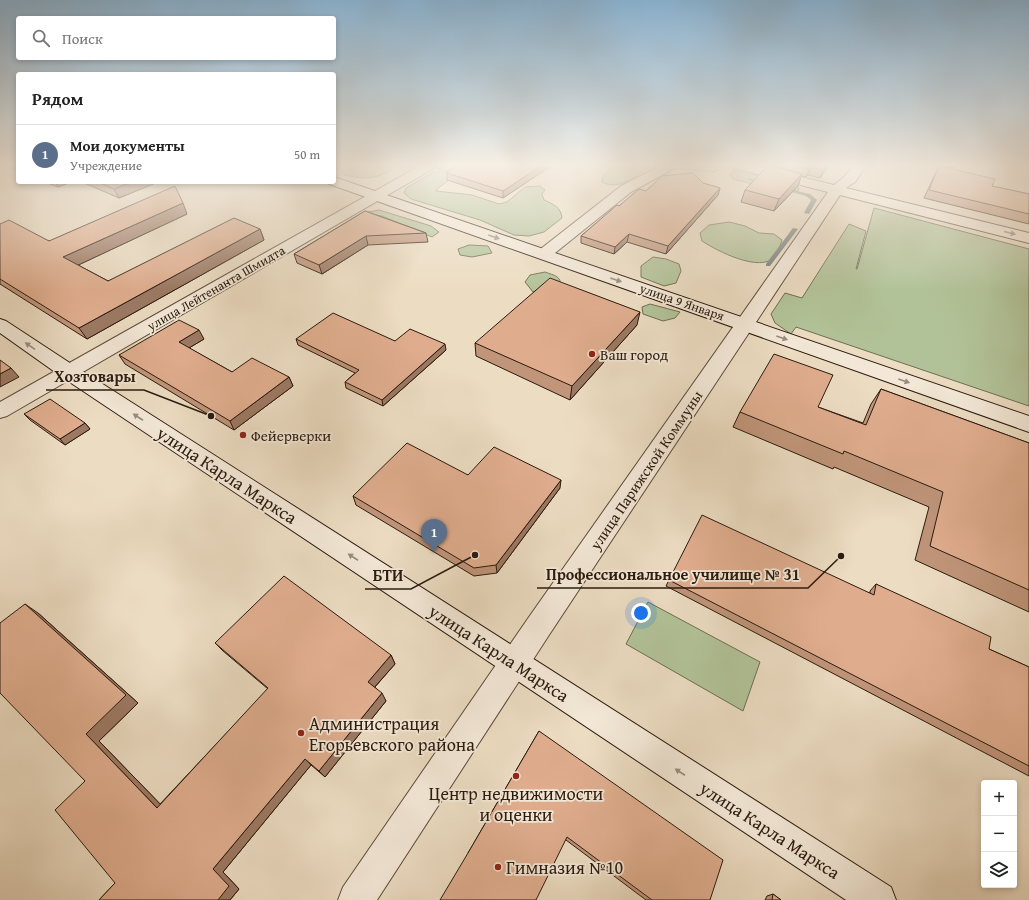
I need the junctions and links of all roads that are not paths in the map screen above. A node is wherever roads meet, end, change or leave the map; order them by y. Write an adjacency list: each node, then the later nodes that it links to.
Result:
1 (360, 206): 10 (street, улица Лейтенанта Шмидта)
2 (407, 206): 7 (street, улица 9 Января, one-way to 7)
3 (605, 206): 7 (street)
4 (826, 206): 9 (street, улица Парижской Коммуны)
5 (904, 206): 6 (street, one-way to 6)
6 (1029, 238)
7 (544, 254): 9 (street, улица 9 Января, one-way to 9)
8 (0, 325): 10 (street, улица Карла Маркса, one-way to 8)
9 (745, 325): 12 (street, улица 9 Января, one-way to 12); 13 (street, улица Парижской Коммуны)
10 (69, 372): 11 (street, улица Лейтенанта Шмидта); 13 (street, улица Карла Маркса, one-way to 10)
11 (0, 411)
12 (1029, 424)
13 (514, 663): 14 (street, улица Парижской Коммуны); 15 (street, улица Карла Маркса, one-way to 13)
14 (356, 900)
15 (878, 900)

